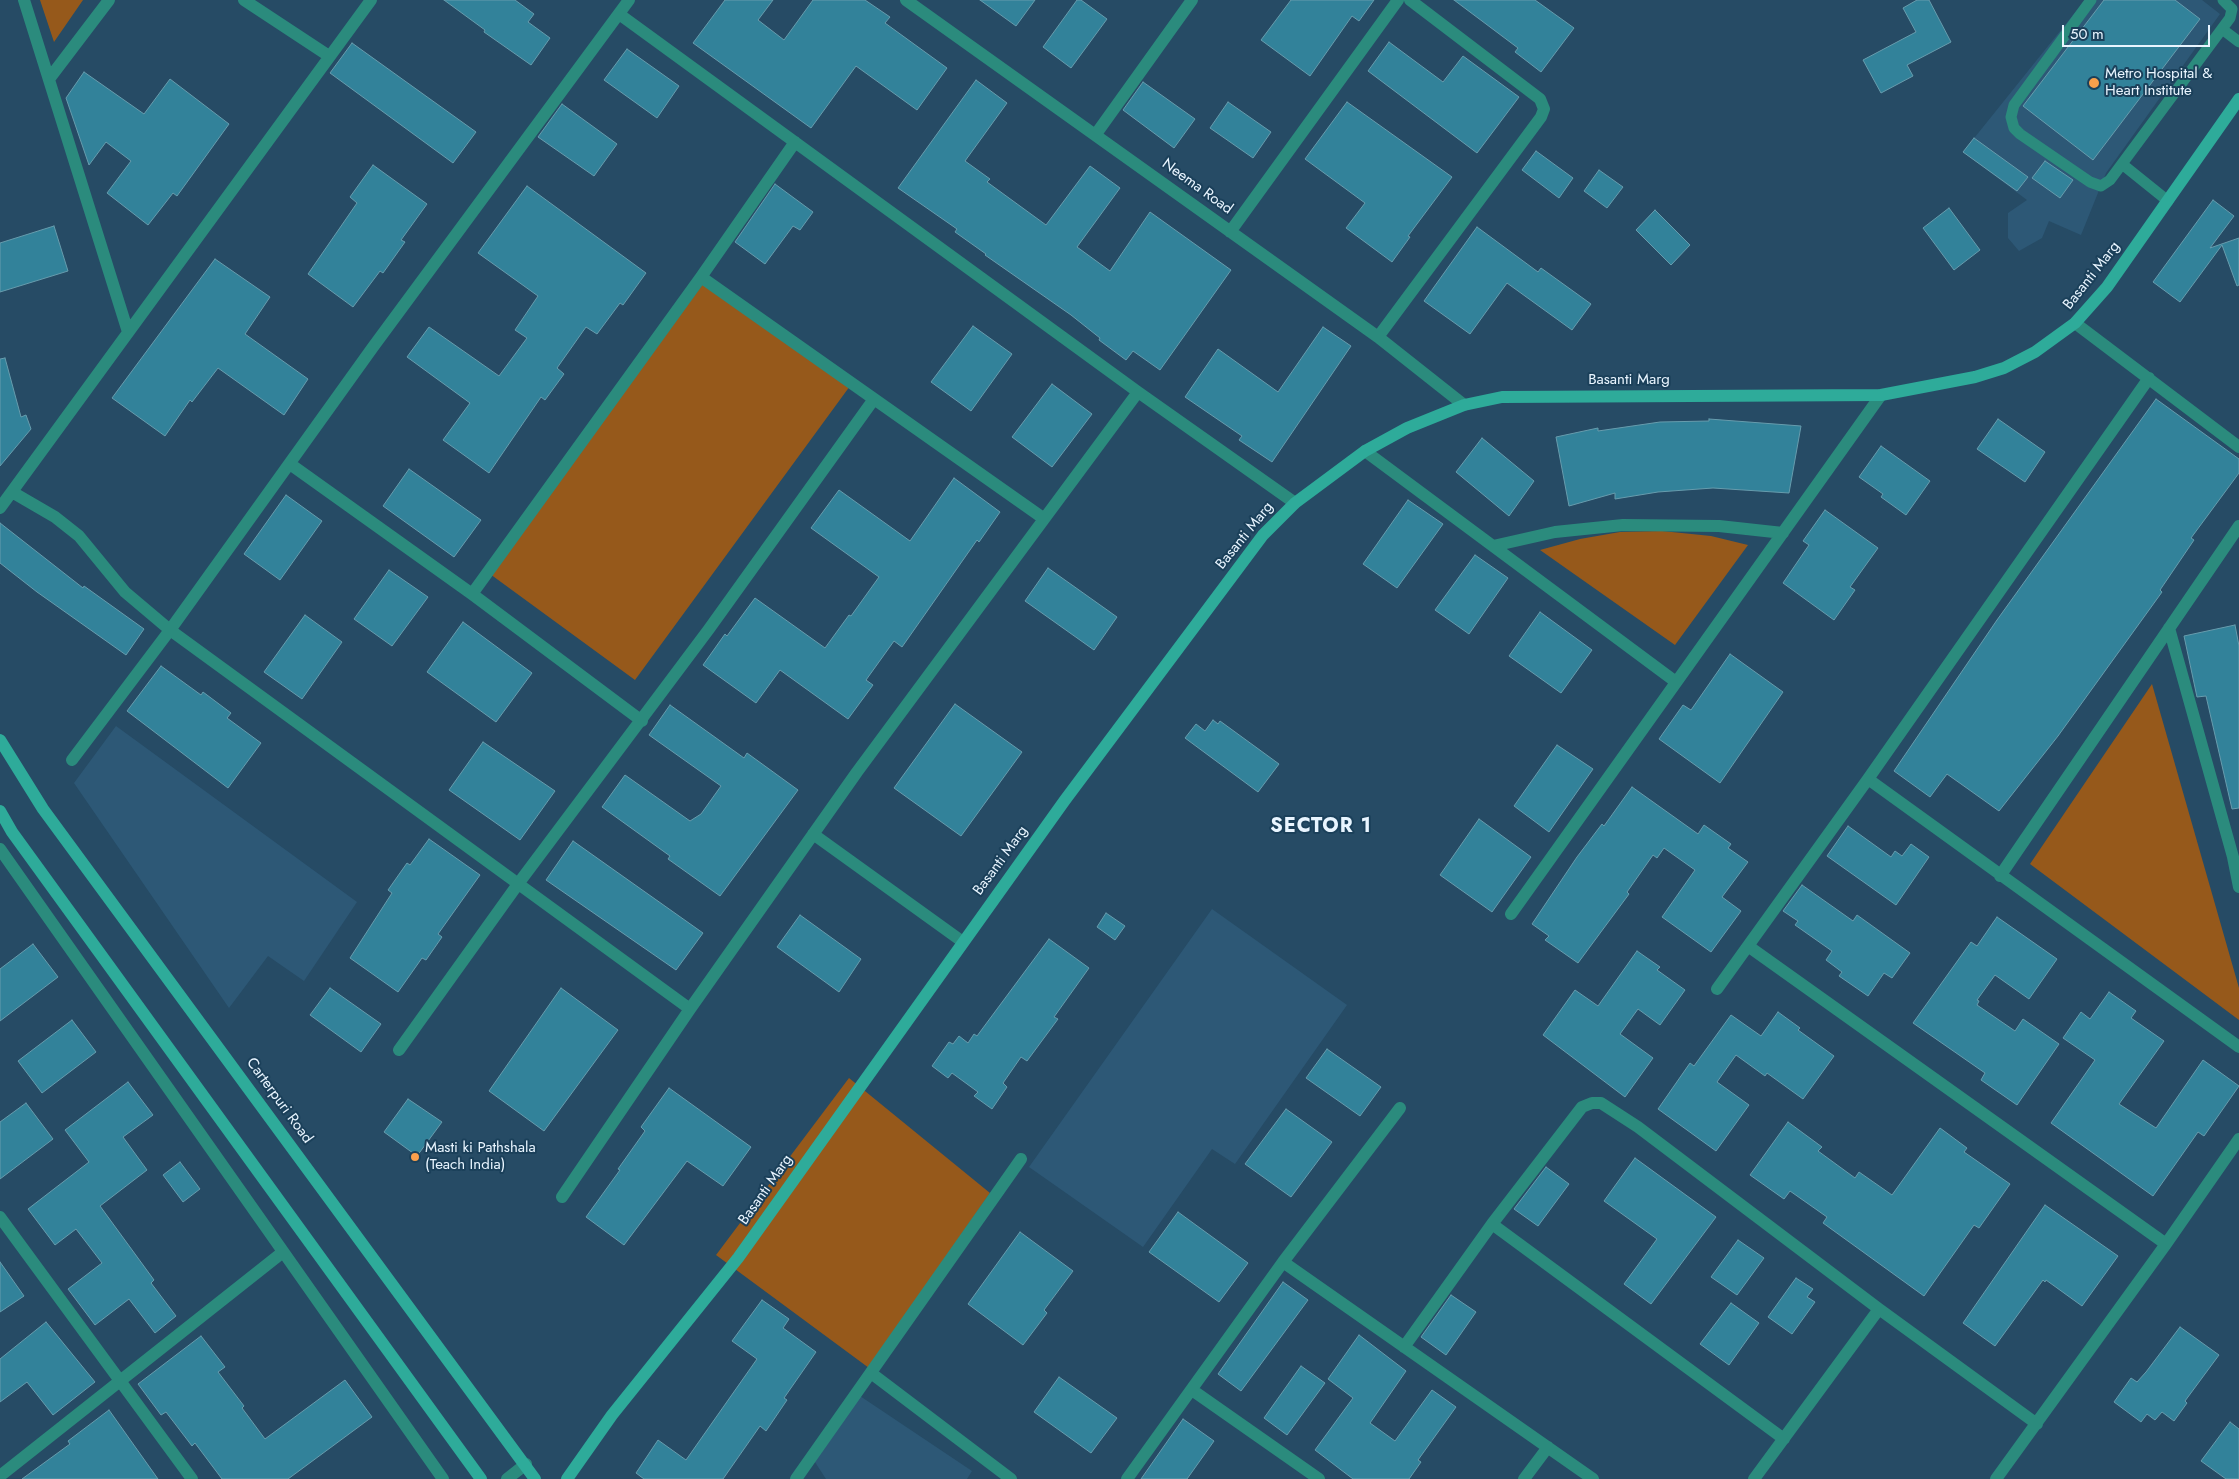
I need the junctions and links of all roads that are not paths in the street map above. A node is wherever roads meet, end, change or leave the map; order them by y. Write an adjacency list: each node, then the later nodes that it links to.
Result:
1 (24, 0): 16 (street)
2 (109, 0): 16 (street)
3 (244, 0): 15 (street)
4 (371, 0): 15 (street)
5 (629, 0): 12 (street)
6 (906, 0): 18 (street, Neema Road)
7 (1192, 0): 18 (street)
8 (1398, 0): 22 (street)
9 (1410, 0): 26 (street)
10 (2091, 0): 20 (lane)
11 (2223, 0): 13 (lane)
12 (620, 14): 19 (street); 34 (street)
13 (2222, 29): 14 (lane); 20 (lane)
14 (2239, 42)
15 (330, 56): 25 (street)
16 (49, 79): 25 (street)
17 (2239, 99): 21 (street, Basanti Marg)
18 (1096, 134): 22 (street, Neema Road)
19 (795, 142): 23 (street); 28 (street)
20 (2122, 164): 21 (lane)
21 (2168, 201): 24 (street, Basanti Marg)
22 (1230, 232): 26 (street, Neema Road)
23 (701, 277): 30 (street); 42 (street)
24 (2075, 323): 27 (street); 29 (street, Basanti Marg)
25 (128, 332): 35 (street)
26 (1378, 337): 31 (street, Neema Road)
27 (2149, 378): 32 (street); 49 (street)
28 (1138, 392): 36 (street); 38 (street)
29 (1881, 396): 31 (street, Basanti Marg); 40 (street)
30 (874, 399): 38 (street); 46 (street)
31 (1464, 405): 33 (street, Basanti Marg)
32 (2239, 447)
33 (1365, 451): 36 (street, Basanti Marg); 41 (street)
34 (290, 464): 42 (street); 44 (street)
35 (12, 492): 37 (street); 44 (street)
36 (1294, 503): 57 (street, Basanti Marg)
37 (0, 508)
38 (1043, 518): 51 (street)
39 (2239, 526): 43 (street)
40 (1783, 533): 41 (street); 45 (street)
41 (1493, 546): 45 (street)
42 (472, 594): 46 (street)
43 (2169, 628): 53 (street); 55 (street)
44 (170, 630): 48 (street); 54 (street)
45 (1676, 682): 56 (street)
46 (642, 722): 54 (street)
47 (0, 740): 80 (street, Carterpuri Road)
48 (72, 760)
49 (1868, 779): 53 (street); 58 (street)
50 (0, 811): 85 (street)
51 (813, 834): 57 (street); 60 (street)
52 (0, 849): 70 (street)
53 (2000, 876): 61 (street)
54 (518, 884): 60 (street); 62 (street)
55 (2239, 887)
56 (1511, 914)
57 (963, 942): 88 (street, Basanti Marg)
58 (1748, 946): 59 (street); 69 (street)
59 (1717, 989)
60 (690, 1008): 66 (street)
61 (2239, 1047)
62 (399, 1050)
63 (1400, 1108): 71 (street)
64 (2239, 1139): 69 (street)
65 (1021, 1159): 74 (street)
66 (562, 1197)
67 (0, 1217): 75 (street)
68 (1492, 1224): 72 (street); 73 (street); 78 (street)
69 (2166, 1244): 77 (street)
70 (282, 1252): 75 (street); 84 (street)
71 (1283, 1262): 73 (street); 76 (street)
72 (1879, 1309): 77 (street); 78 (street)
73 (1404, 1347): 79 (street)
74 (871, 1374): 82 (street); 89 (street)
75 (120, 1381): 81 (street); 83 (street)
76 (1192, 1390): 90 (street); 91 (street)
77 (2037, 1424): 95 (street)
78 (1784, 1439): 94 (street)
79 (1548, 1447): 92 (street); 93 (street)
80 (526, 1464): 86 (street); 87 (street, Carterpuri Road)
81 (0, 1476)
82 (802, 1476)
83 (192, 1479)
84 (443, 1479)
85 (481, 1479)
86 (507, 1479)
87 (535, 1479)
88 (567, 1479)
89 (1011, 1479)
90 (1127, 1479)
91 (1319, 1479)
92 (1524, 1479)
93 (1593, 1479)
94 (1754, 1479)
95 (1996, 1479)

